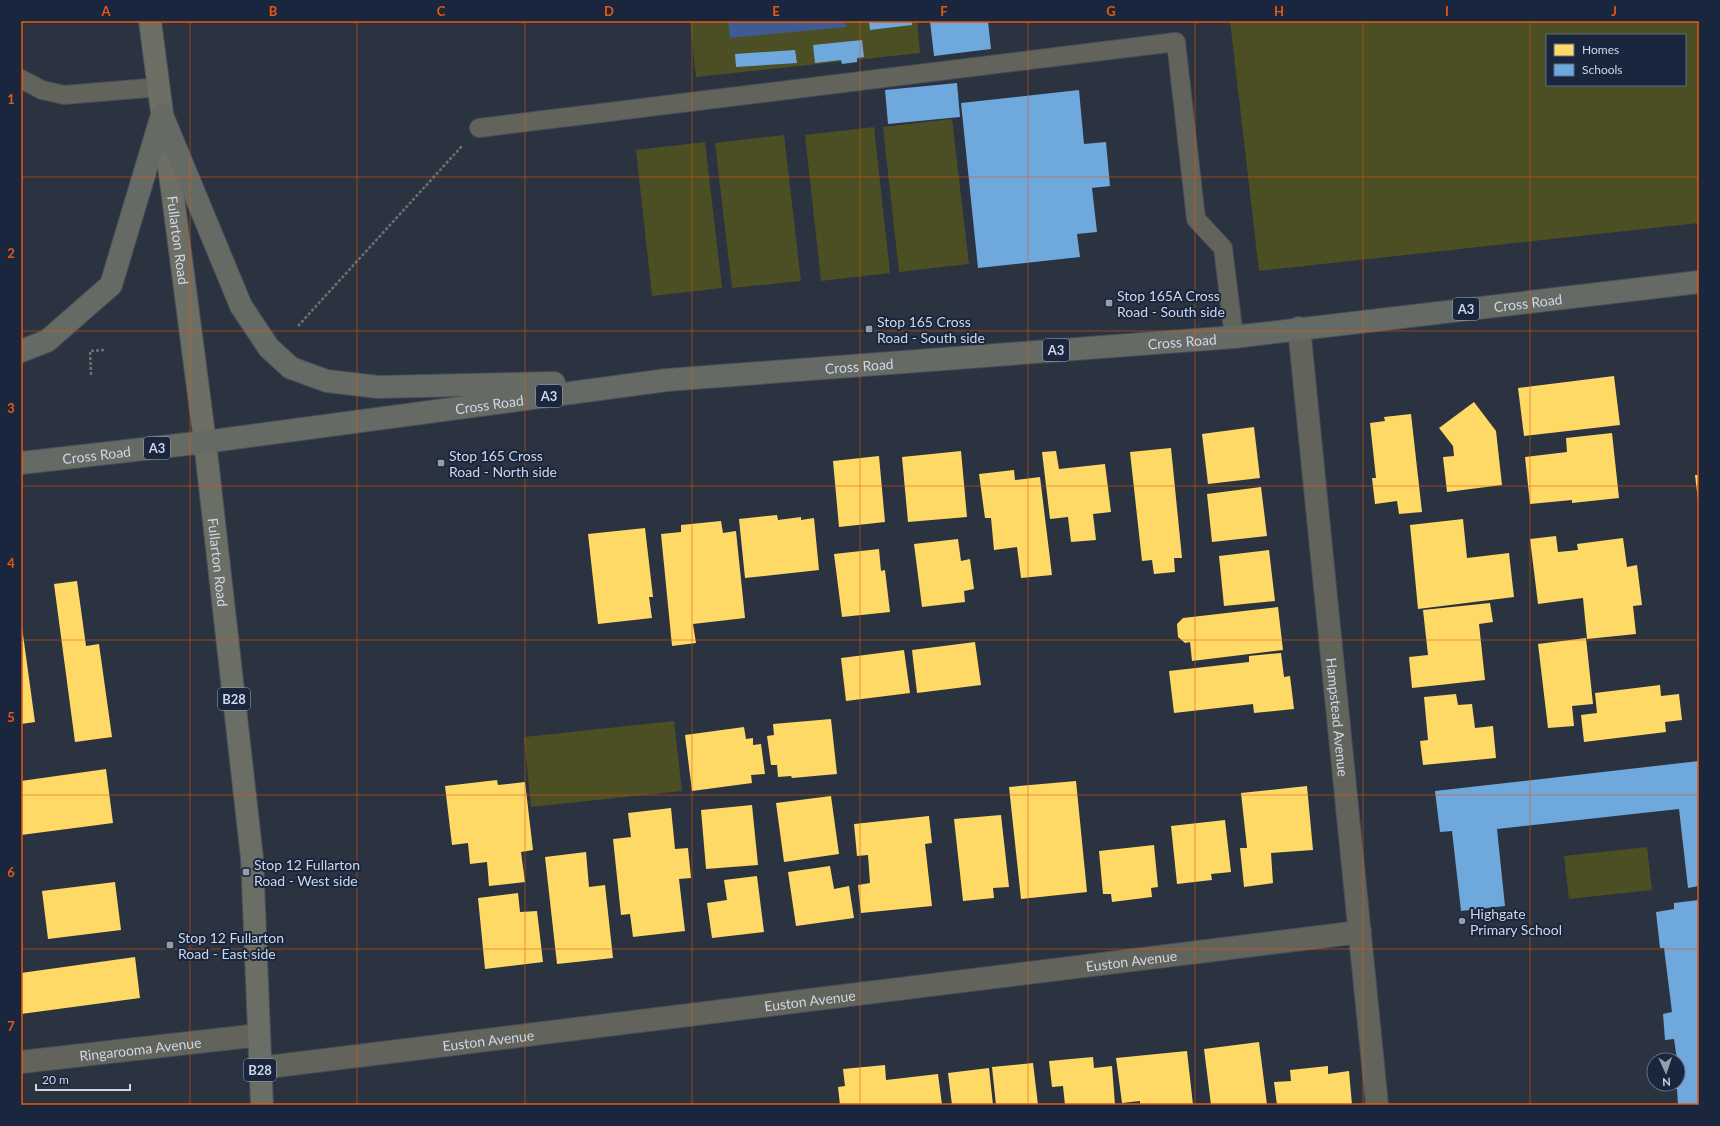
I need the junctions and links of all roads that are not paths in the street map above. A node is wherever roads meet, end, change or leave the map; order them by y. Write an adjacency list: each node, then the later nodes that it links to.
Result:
1 (150, 21): 3 (main road, Fullarton Road / B28)
2 (21, 79): 3 (lane)
3 (160, 87): 4 (main road, Fullarton Road / B28)
4 (162, 114): 9 (highway); 10 (highway); 11 (main road, Fullarton Road / B28)
5 (479, 128): 8 (lane)
6 (1699, 282): 7 (highway, Cross Road / A3)
7 (1299, 328): 8 (highway, Cross Road / A3); 13 (street, Hampstead Avenue)
8 (1234, 336): 10 (highway, Cross Road / A3)
9 (21, 351)
10 (666, 380): 11 (highway, Cross Road / A3)
11 (204, 442): 12 (highway, Cross Road / A3); 14 (main road, Fullarton Road / B28)
12 (21, 463)
13 (1360, 932): 16 (street, Euston Avenue); 18 (street, Hampstead Avenue)
14 (259, 1035): 15 (street, Ringarooma Avenue); 16 (main road, Fullarton Road / B28)
15 (21, 1062)
16 (260, 1068): 17 (main road, Fullarton Road / B28)
17 (262, 1105)
18 (1377, 1105)

